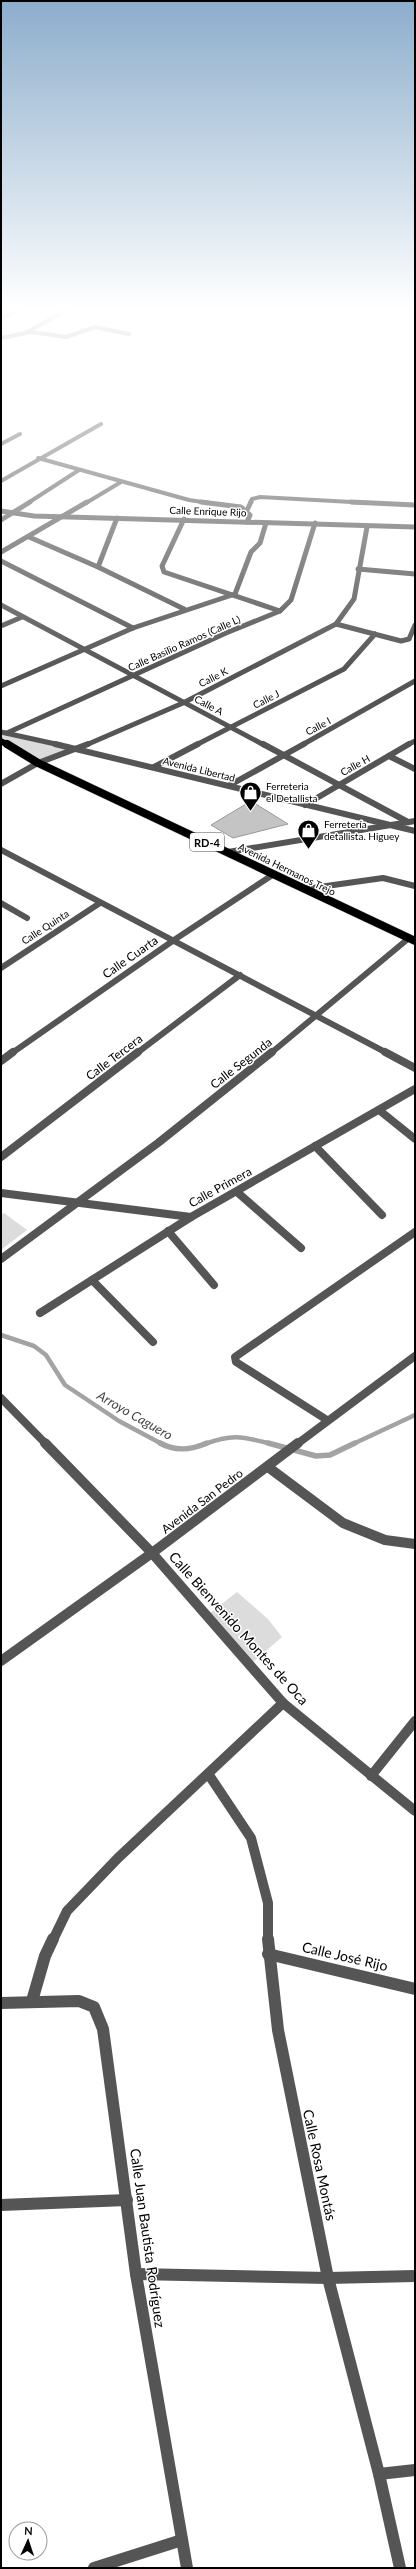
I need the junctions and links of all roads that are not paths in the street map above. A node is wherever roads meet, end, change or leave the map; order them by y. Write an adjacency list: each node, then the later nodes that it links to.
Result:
1 (88, 431): 4 (street)
2 (20, 434): 3 (street)
3 (1, 444)
4 (38, 458): 5 (street); 6 (street)
5 (78, 470): 7 (street); 11 (street)
6 (1, 481)
7 (121, 482): 9 (street); 12 (street)
8 (415, 504): 9 (street)
9 (247, 510): 16 (street)
10 (1, 511): 11 (street, Calle Enrique Rijo)
11 (12, 513): 12 (street, Calle Enrique Rijo); 15 (street)
12 (62, 517): 13 (street, Calle Enrique Rijo); 21 (street)
13 (117, 518): 14 (street, Calle Enrique Rijo); 24 (street)
14 (184, 519): 16 (street, Calle Enrique Rijo); 27 (street)
15 (1, 520)
16 (247, 522): 17 (street, Calle Enrique Rijo)
17 (266, 523): 18 (street, Calle Enrique Rijo); 27 (street)
18 (315, 523): 19 (street, Calle Enrique Rijo); 30 (street)
19 (367, 526): 20 (street, Calle Enrique Rijo); 25 (street, Calle K)
20 (415, 527)
21 (29, 536): 22 (street); 24 (street)
22 (1, 552)
23 (1, 561): 35 (street)
24 (98, 567): 29 (street)
25 (358, 569): 26 (street); 32 (street, Calle K)
26 (414, 573)
27 (235, 594): 29 (street); 30 (street)
28 (1, 605): 31 (street, Calle A)
29 (184, 609): 35 (street)
30 (280, 612): 38 (street, Calle Basilio Ramos (Calle L))
31 (22, 617): 34 (street); 37 (street, Calle A)
32 (336, 624): 36 (street); 41 (street, Calle K)
33 (415, 625): 36 (street)
34 (1, 626)
35 (133, 628): 37 (street)
36 (375, 634): 42 (street, Calle J)
37 (83, 650): 38 (street, Calle A); 40 (street)
38 (132, 676): 41 (street, Calle A); 43 (street, Calle Basilio Ramos (Calle L))
39 (415, 681): 47 (street, Calle I)
40 (1, 686)
41 (183, 703): 42 (street, Calle A); 46 (street, Calle K)
42 (230, 728): 47 (street, Calle A); 50 (street, Calle J)
43 (4, 733): 46 (street, Avenida Libertad)
44 (1, 741): 49 (main road, Avenida Hermanos Trejo / RD-4)
45 (415, 741): 48 (street, Calle H)
46 (78, 749): 49 (street, Calle K); 50 (street, Avenida Libertad)
47 (283, 755): 53 (street, Calle A); 54 (street, Calle I)
48 (390, 756): 51 (street); 53 (street, Calle H)
49 (38, 763): 52 (street, Calle K); 60 (main road, Avenida Hermanos Trejo / RD-4)
50 (154, 767): 54 (street, Avenida Libertad)
51 (415, 769)
52 (1, 784)
53 (340, 784): 55 (street, Calle H); 56 (street, Calle A)
54 (230, 786): 55 (street, Avenida Libertad)
55 (305, 804): 57 (street, Avenida Libertad)
56 (412, 822): 57 (street)
57 (391, 826): 58 (street, Avenida Libertad); 60 (street)
58 (415, 831)
59 (1, 850): 65 (street)
60 (228, 852): 61 (main road, Avenida Hermanos Trejo / RD-4)
61 (274, 874): 63 (main road, Avenida Hermanos Trejo / RD-4); 68 (street, Calle Cuarta)
62 (415, 886): 63 (street)
63 (305, 889): 67 (main road, Avenida Hermanos Trejo / RD-4)
64 (1, 903): 66 (street)
65 (100, 903): 68 (street); 69 (street, Calle Quinta)
66 (27, 918)
67 (412, 939): 71 (street, Calle Segunda)
68 (174, 940): 70 (street); 72 (street, Calle Cuarta)
69 (1, 968)
70 (240, 975): 71 (street); 78 (street, Calle Tercera)
71 (317, 1016): 73 (street); 81 (street, Calle Segunda)
72 (1, 1061)
73 (415, 1068)
74 (415, 1089): 75 (street, Calle Primera)
75 (379, 1110): 76 (street); 77 (street, Calle Primera)
76 (415, 1139)
77 (315, 1146): 79 (street, Calle Primera); 82 (street)
78 (1, 1157)
79 (237, 1192): 83 (street, Calle Primera); 86 (street)
80 (1, 1193): 81 (street)
81 (83, 1202): 83 (street); 87 (street)
82 (382, 1215)
83 (191, 1217): 84 (street, Calle Primera)
84 (168, 1231): 88 (street, Calle Primera); 89 (street)
85 (415, 1232): 94 (street)
86 (300, 1248)
87 (1, 1259)
88 (92, 1280): 90 (street, Calle Primera); 91 (street)
89 (214, 1285)
90 (40, 1313)
91 (153, 1342)
92 (415, 1356): 94 (street, Avenida San Pedro)
93 (1, 1398): 97 (street, Calle Bienvenido Montes de Oca)
94 (327, 1420): 95 (street, Avenida San Pedro)
95 (268, 1467): 96 (street); 97 (street, Avenida San Pedro)
96 (415, 1544)
97 (152, 1553): 98 (street, Avenida San Pedro); 99 (street, Calle Bienvenido Montes de Oca)
98 (1, 1661)
99 (283, 1703): 101 (street); 102 (street, Calle Bienvenido Montes de Oca)
100 (415, 1721): 102 (street)
101 (209, 1775): 104 (street, Calle Rosa Montás); 106 (street)
102 (371, 1776): 103 (street, Calle Bienvenido Montes de Oca)
103 (415, 1811)
104 (268, 1954): 105 (street, Calle José Rijo); 112 (street, Calle Rosa Montás)
105 (415, 1988)
106 (32, 2001): 107 (street, Calle Juan Bautista Rodríguez); 108 (street, Calle Juan Bautista Rodríguez)
107 (1, 2002)
108 (127, 2200): 109 (street); 110 (street, Calle Juan Bautista Rodríguez)
109 (1, 2204)
110 (136, 2274): 112 (street); 115 (street, Calle Juan Bautista Rodríguez)
111 (415, 2276): 112 (street)
112 (328, 2278): 114 (street, Calle Rosa Montás)
113 (415, 2470): 114 (street)
114 (379, 2474): 118 (street, Calle Rosa Montás)
115 (182, 2540): 116 (street); 117 (street, Calle Juan Bautista Rodríguez)
116 (94, 2568)
117 (187, 2568)
118 (400, 2568)

